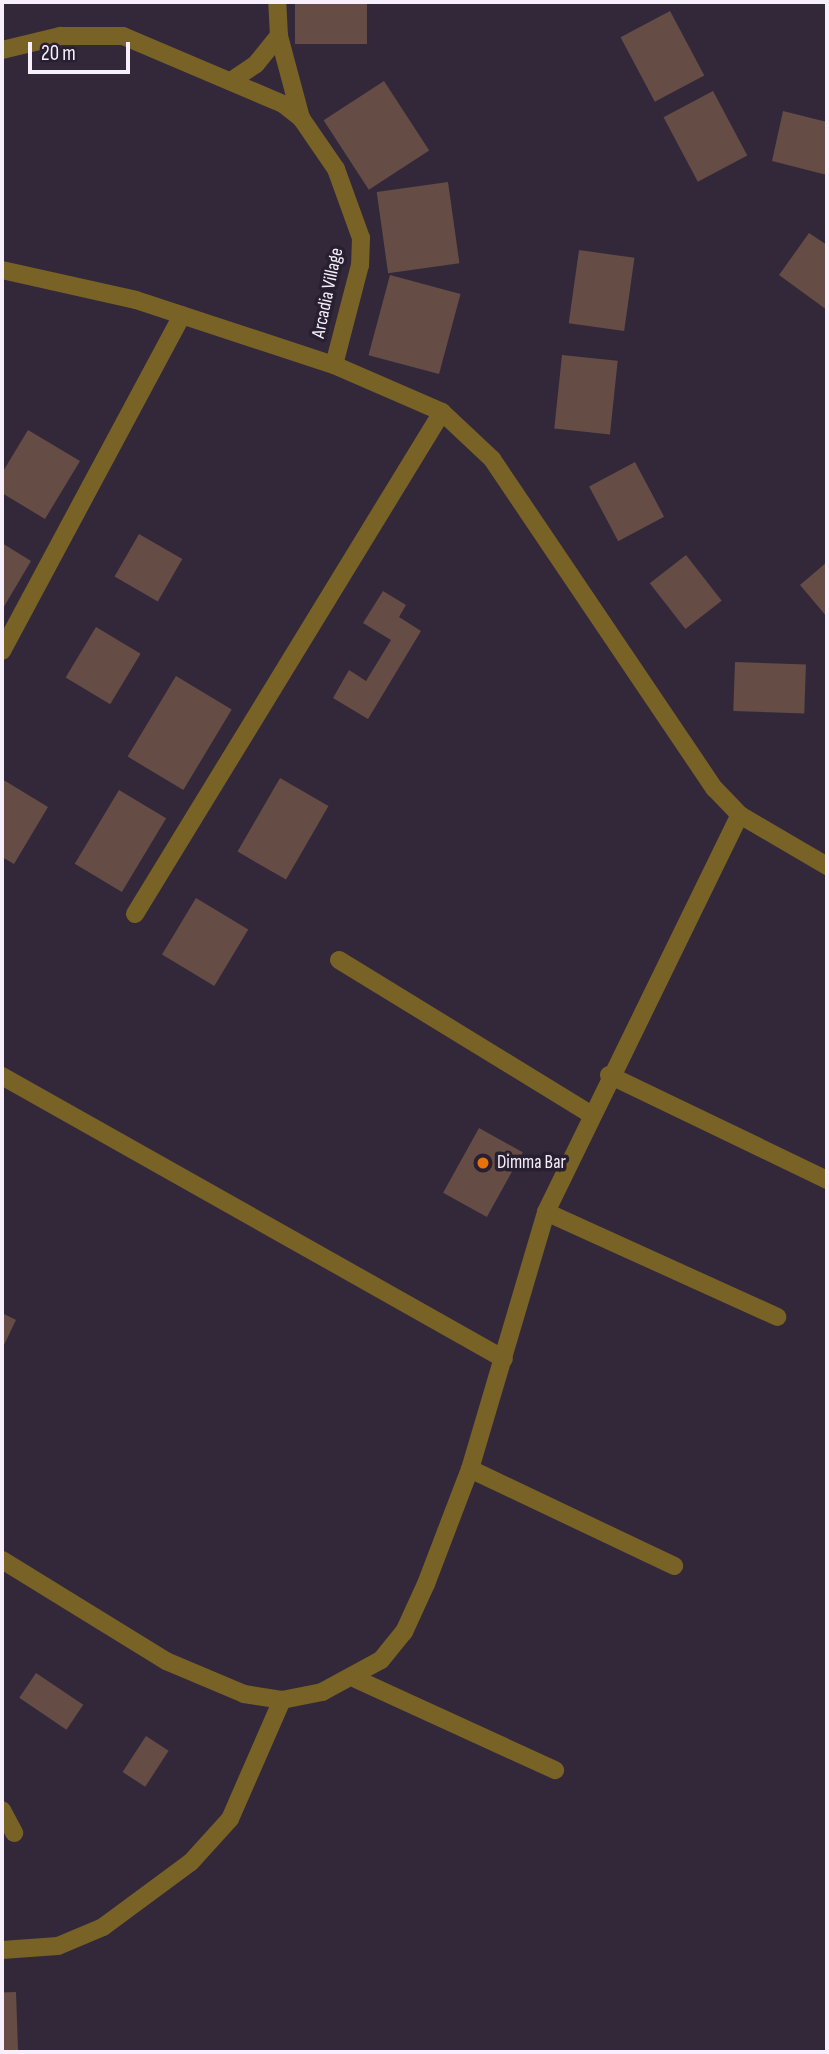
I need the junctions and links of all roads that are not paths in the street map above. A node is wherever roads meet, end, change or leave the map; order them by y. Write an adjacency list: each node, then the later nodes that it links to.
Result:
1 (277, 2): 2 (street, Arcadia Village)
2 (279, 36): 4 (street); 5 (street, Arcadia Village)
3 (2, 50): 4 (street, Arcadia Village)
4 (231, 81): 5 (street, Arcadia Village)
5 (301, 118): 8 (street, Arcadia Village)
6 (2, 270): 7 (street)
7 (182, 315): 8 (street); 10 (street)
8 (334, 365): 9 (street)
9 (442, 412): 11 (street); 13 (street)
10 (2, 651)
11 (740, 815): 12 (street); 15 (street)
12 (827, 866)
13 (135, 914)
14 (339, 960): 17 (street)
15 (610, 1075): 17 (street); 18 (street)
16 (2, 1076): 21 (street)
17 (590, 1114): 19 (street)
18 (827, 1180)
19 (546, 1212): 20 (street); 21 (street)
20 (776, 1317)
21 (503, 1359): 22 (street)
22 (470, 1469): 24 (street); 25 (street)
23 (2, 1560): 26 (street)
24 (674, 1566)
25 (356, 1679): 26 (street); 27 (street)
26 (282, 1700): 30 (street)
27 (555, 1770)
28 (2, 1810): 29 (street)
29 (14, 1833)
30 (2, 1950)

